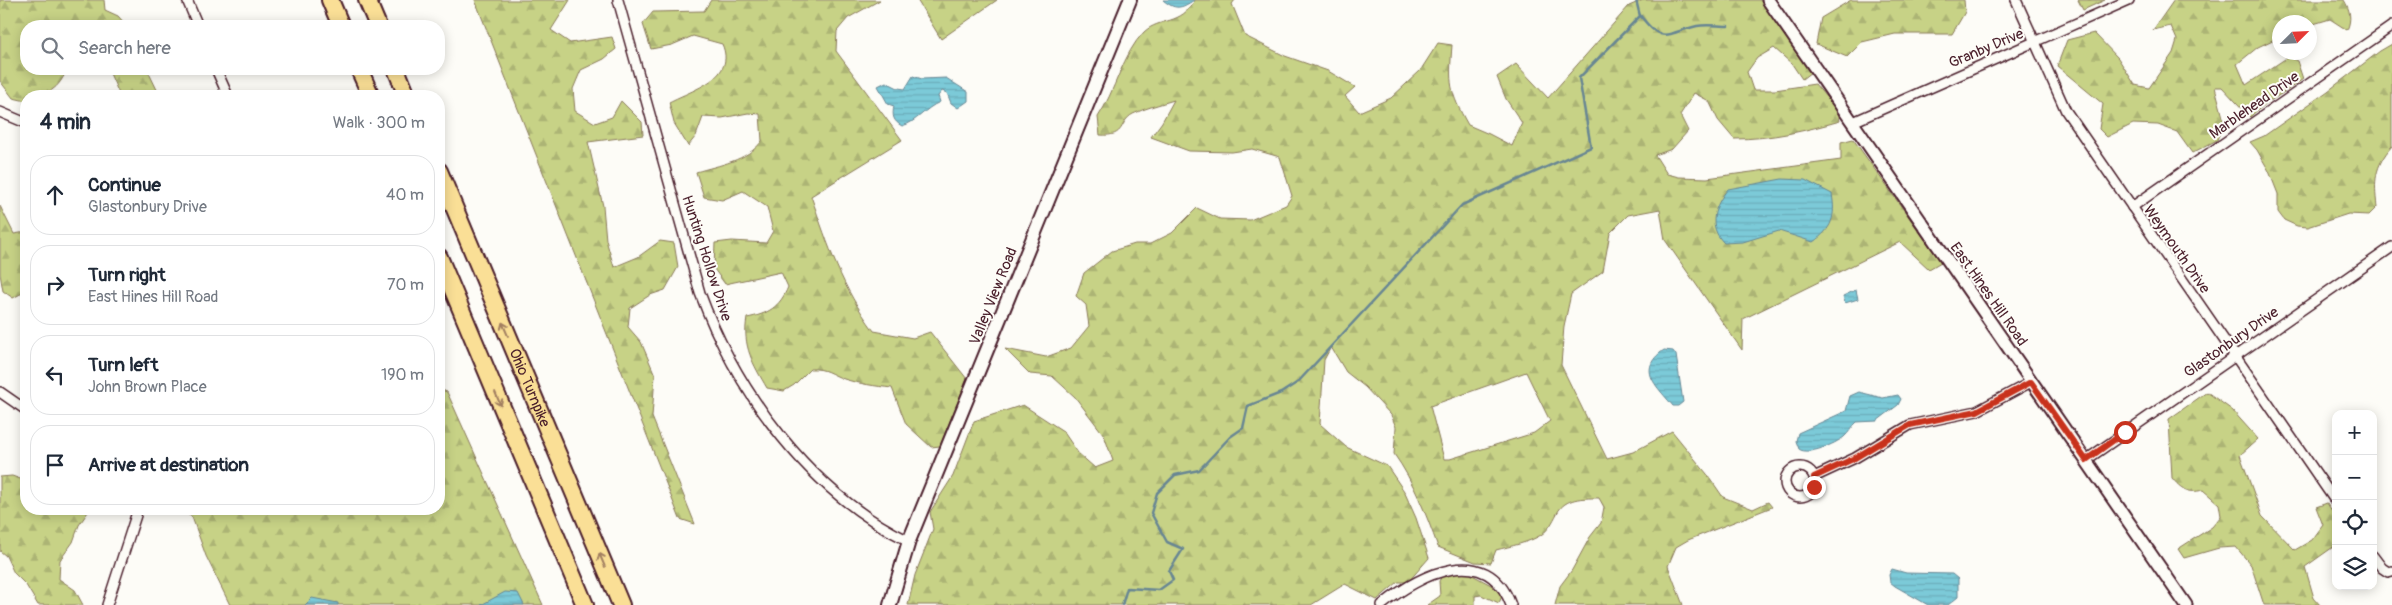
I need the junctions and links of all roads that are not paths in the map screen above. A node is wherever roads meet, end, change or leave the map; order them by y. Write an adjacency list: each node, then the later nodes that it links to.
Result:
1 (187, 0): 9 (street)
2 (330, 0): 10 (highway)
3 (367, 0): 11 (highway)
4 (618, 0): 35 (street, Hunting Hollow Drive)
5 (1130, 0): 35 (main road, Valley View Road)
6 (1768, 0): 22 (street, East Hines Hill Road)
7 (2016, 0): 13 (street, Weymouth Drive)
8 (2129, 0): 13 (street, Granby Drive)
9 (195, 20)
10 (338, 20)
11 (375, 20)
12 (2392, 26): 24 (street, Marblehead Drive)
13 (2034, 42): 22 (street, Granby Drive); 24 (street, Weymouth Drive)
14 (219, 75): 17 (street)
15 (362, 75): 18 (highway)
16 (398, 75): 19 (highway)
17 (225, 90)
18 (368, 90)
19 (405, 90)
20 (0, 112): 21 (street)
21 (20, 120)
22 (1853, 122): 28 (street, East Hines Hill Road)
23 (445, 186): 40 (highway, Ohio Turnpike, one-way to 23)
24 (2132, 207): 27 (street, Weymouth Drive)
25 (2392, 247): 27 (street, Glastonbury Drive)
26 (445, 271): 39 (highway, one-way to 39)
27 (2235, 355): 31 (street, Glastonbury Drive); 33 (street, Weymouth Drive)
28 (2031, 382): 31 (street, East Hines Hill Road); 32 (street)
29 (0, 392): 30 (street)
30 (20, 406)
31 (2086, 460): 44 (street, East Hines Hill Road)
32 (1814, 477)
33 (2335, 500)
34 (136, 515): 38 (street)
35 (909, 541): 41 (main road, Valley View Road)
36 (2377, 561): 37 (street)
37 (2390, 571)
38 (107, 605)
39 (585, 605)
40 (621, 605)
41 (890, 605)
42 (1382, 605): 43 (street)
43 (1511, 605)
44 (2186, 605)

